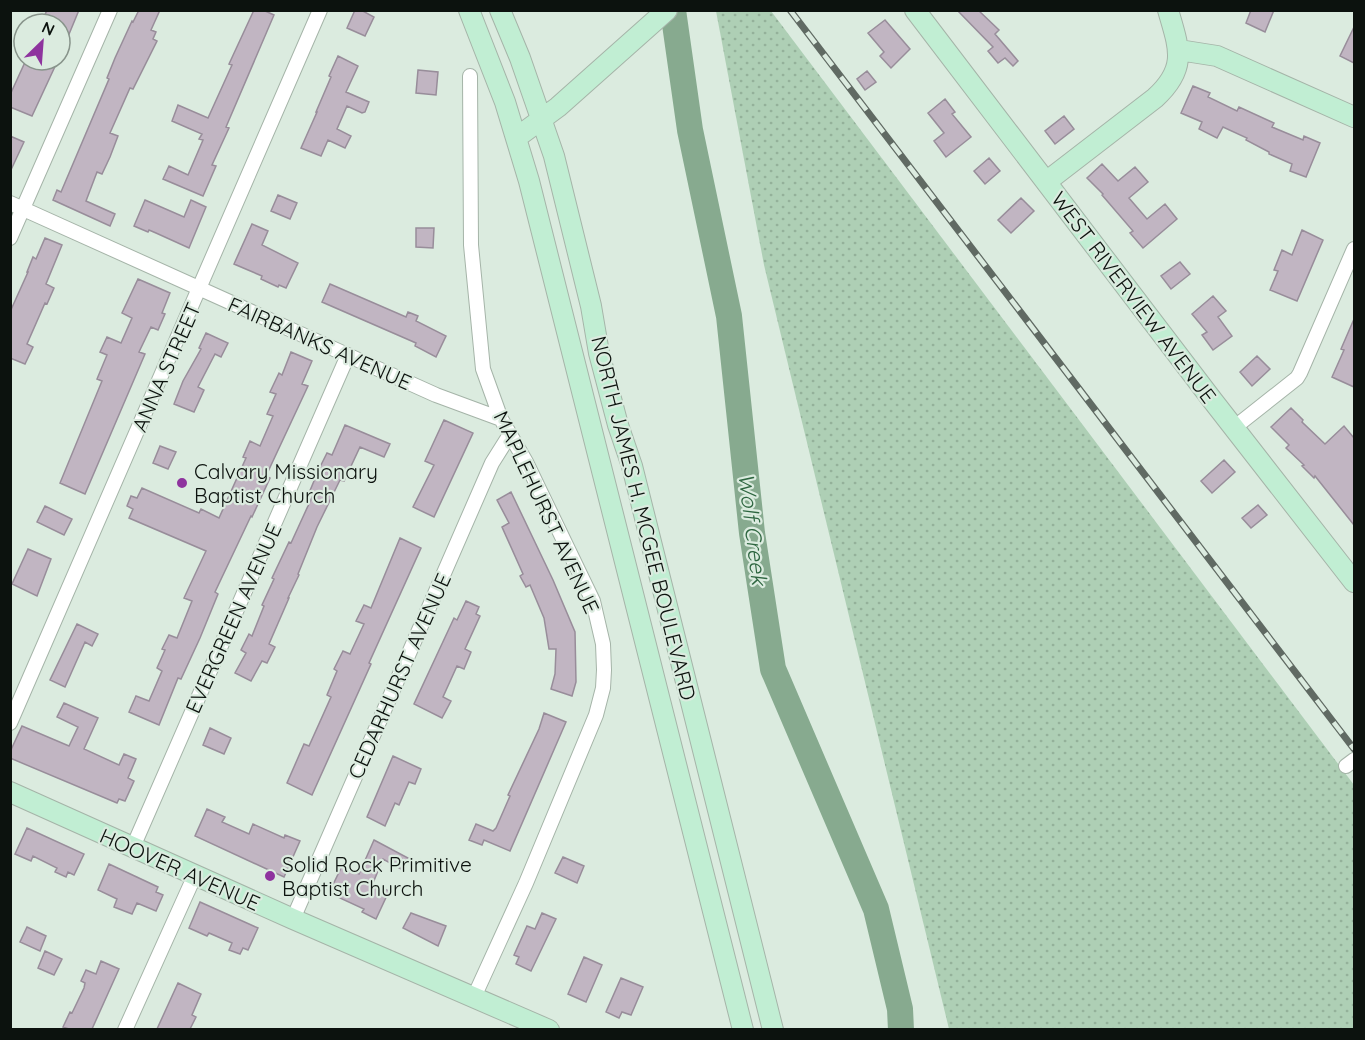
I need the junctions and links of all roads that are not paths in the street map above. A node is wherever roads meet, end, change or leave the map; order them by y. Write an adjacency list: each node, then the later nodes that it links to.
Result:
1 (110, 10): 14 (street)
2 (320, 10): 17 (street, ANNA STREET)
3 (469, 10): 12 (main road, NORTH JAMES H. MCGEE BOULEVARD)
4 (500, 10): 11 (main road, NORTH JAMES H. MCGEE BOULEVARD)
5 (667, 10): 11 (main road)
6 (915, 10): 13 (main road, WEST RIVERVIEW AVENUE)
7 (1168, 10): 8 (main road)
8 (1179, 50): 10 (main road); 13 (main road)
9 (470, 75): 19 (street, MAPLEHURST AVENUE)
10 (1354, 117)
11 (542, 118): 12 (main road); 32 (main road, NORTH JAMES H. MCGEE BOULEVARD)
12 (516, 138): 31 (main road, NORTH JAMES H. MCGEE BOULEVARD)
13 (1046, 182): 20 (main road, WEST RIVERVIEW AVENUE)
14 (17, 206): 15 (street); 17 (street, FAIRBANKS AVENUE)
15 (10, 238)
16 (1354, 249): 20 (street)
17 (200, 288): 18 (street, FAIRBANKS AVENUE); 23 (street, ANNA STREET)
18 (348, 356): 19 (street, FAIRBANKS AVENUE); 25 (street, EVERGREEN AVENUE)
19 (501, 419): 21 (street, MAPLEHURST AVENUE)
20 (1235, 427): 22 (main road, WEST RIVERVIEW AVENUE)
21 (509, 436): 27 (street, CEDARHURST AVENUE); 28 (street, MAPLEHURST AVENUE)
22 (1354, 582)
23 (10, 723)
24 (10, 792): 25 (main road, HOOVER AVENUE)
25 (133, 847): 26 (main road, HOOVER AVENUE)
26 (195, 875): 27 (main road, HOOVER AVENUE); 29 (street)
27 (293, 919): 28 (main road, HOOVER AVENUE)
28 (474, 997): 30 (main road, HOOVER AVENUE)
29 (125, 1029)
30 (549, 1029)
31 (743, 1029)
32 (773, 1029)

